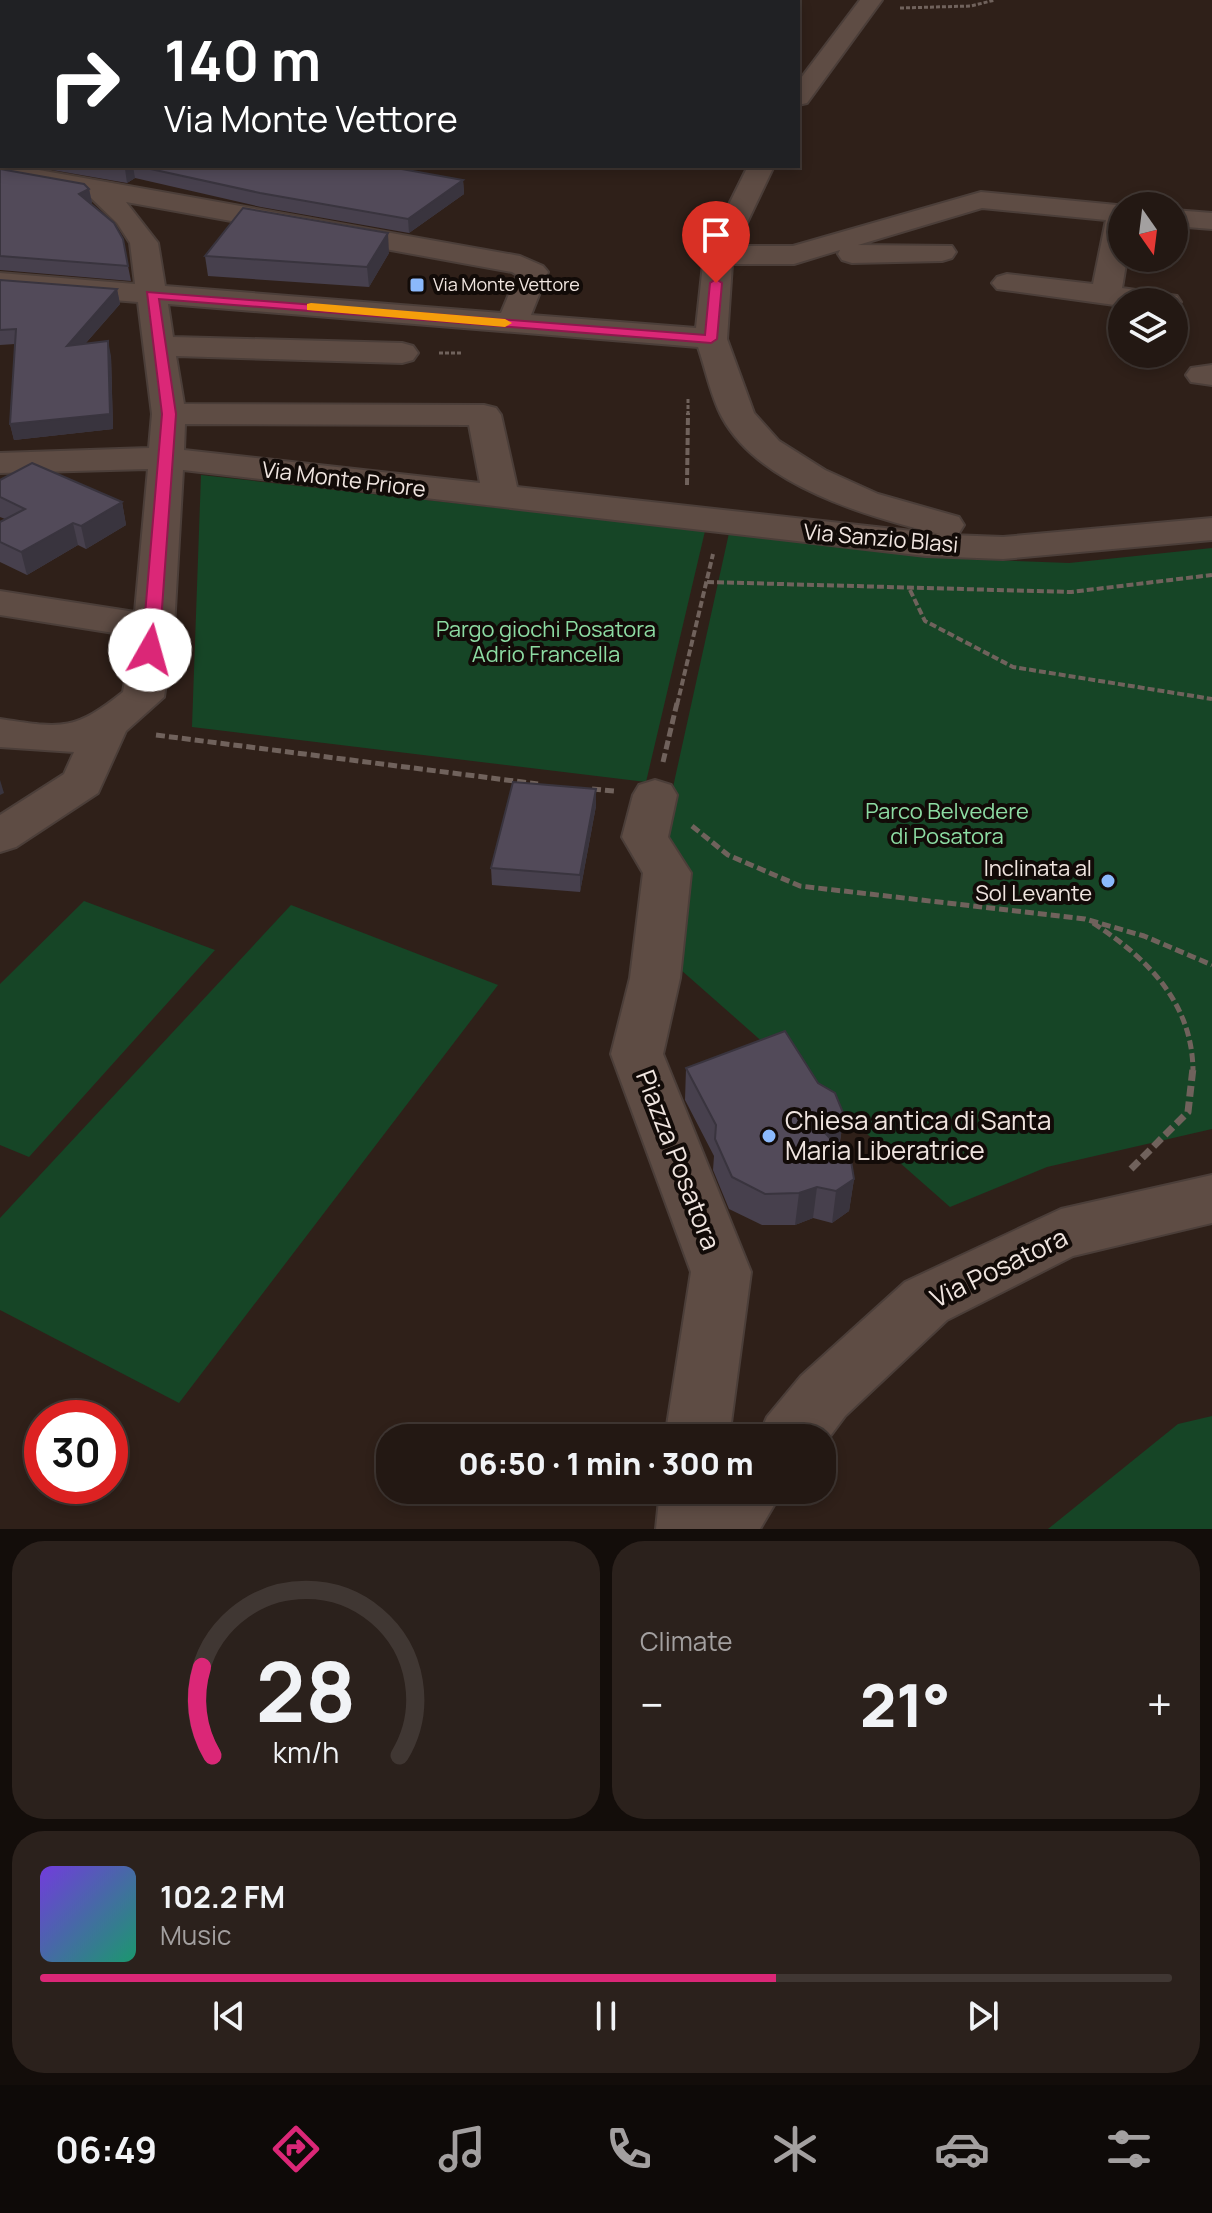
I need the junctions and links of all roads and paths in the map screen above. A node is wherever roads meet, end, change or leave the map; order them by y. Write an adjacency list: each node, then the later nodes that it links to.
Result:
1 (995, 0): 2 (path)
2 (869, 3): 3 (street)
3 (800, 95)
4 (760, 168): 11 (street)
5 (0, 171): 6 (street)
6 (97, 189): 16 (street); 18 (street)
7 (1108, 212): 12 (street)
8 (1188, 219): 9 (street)
9 (1212, 221)
10 (942, 252): 12 (street)
11 (718, 255): 12 (street); 19 (street)
12 (794, 255)
13 (1110, 272): 17 (street)
14 (0, 282): 16 (street)
15 (1007, 283): 17 (street)
16 (152, 294): 18 (street); 20 (street)
17 (1106, 295)
18 (516, 314): 19 (street)
19 (711, 339): 29 (street, Via Sanzio Blasi)
20 (157, 346): 21 (street); 23 (street)
21 (402, 353)
22 (687, 386): 27 (path)
23 (169, 414): 24 (street); 26 (street)
24 (166, 458): 25 (street, Via Monte Priore); 26 (street, Via Monte Priore); 34 (street)
25 (0, 463)
26 (501, 497): 27 (street, Via Monte Priore)
27 (698, 512): 29 (street, Via Sanzio Blasi); 31 (path)
28 (1212, 529): 29 (street, Via Sanzio Blasi)
29 (1075, 540)
30 (1212, 575): 32 (path)
31 (707, 582): 32 (path); 40 (path)
32 (910, 590): 35 (path)
33 (0, 603): 34 (street)
34 (154, 627): 36 (street)
35 (1212, 699)
36 (106, 728): 37 (street); 38 (path); 41 (street)
37 (0, 733)
38 (549, 785)
39 (579, 788): 40 (path)
40 (655, 795): 42 (path); 48 (street, Piazza Posatora)
41 (0, 836)
42 (1085, 919): 43 (path); 44 (path)
43 (1212, 965)
44 (1174, 984)
45 (1202, 1077): 46 (path)
46 (1126, 1174)
47 (1212, 1199): 49 (street, Via Posatora)
48 (699, 1424)
49 (801, 1424)
50 (692, 1504): 52 (street)
51 (739, 1504): 53 (street)
52 (689, 1529)
53 (719, 1529)

